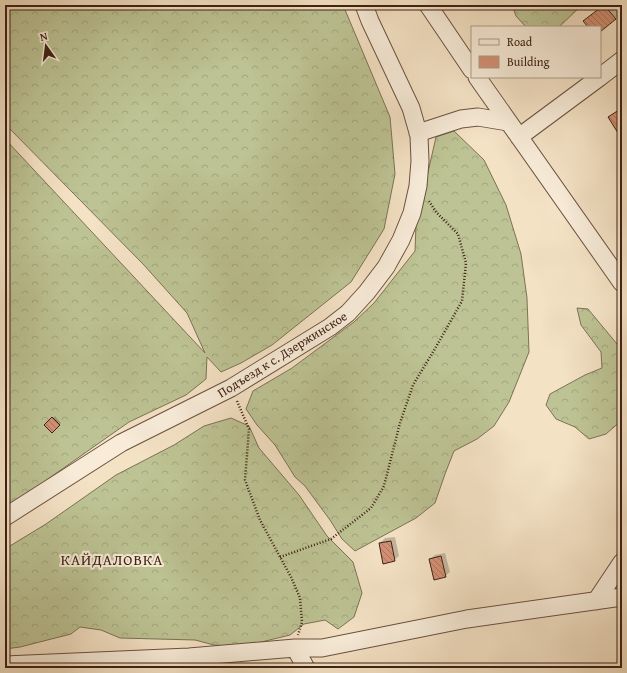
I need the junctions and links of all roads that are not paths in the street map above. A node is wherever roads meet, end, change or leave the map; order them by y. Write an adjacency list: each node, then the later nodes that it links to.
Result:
1 (364, 5): 9 (street, Подъезд к с. Дзержинское)
2 (428, 5): 4 (street)
3 (622, 60): 5 (street)
4 (471, 69)
5 (601, 76)
6 (478, 78): 8 (street)
7 (599, 78): 10 (street)
8 (508, 122): 9 (street); 10 (street)
9 (418, 133): 12 (street, Подъезд к с. Дзержинское)
10 (519, 137): 11 (street)
11 (622, 283)
12 (5, 517)
13 (622, 562): 15 (street)
14 (622, 597): 15 (street)
15 (596, 601): 16 (street)
16 (295, 648): 17 (street); 18 (street)
17 (5, 665)
18 (306, 668)

